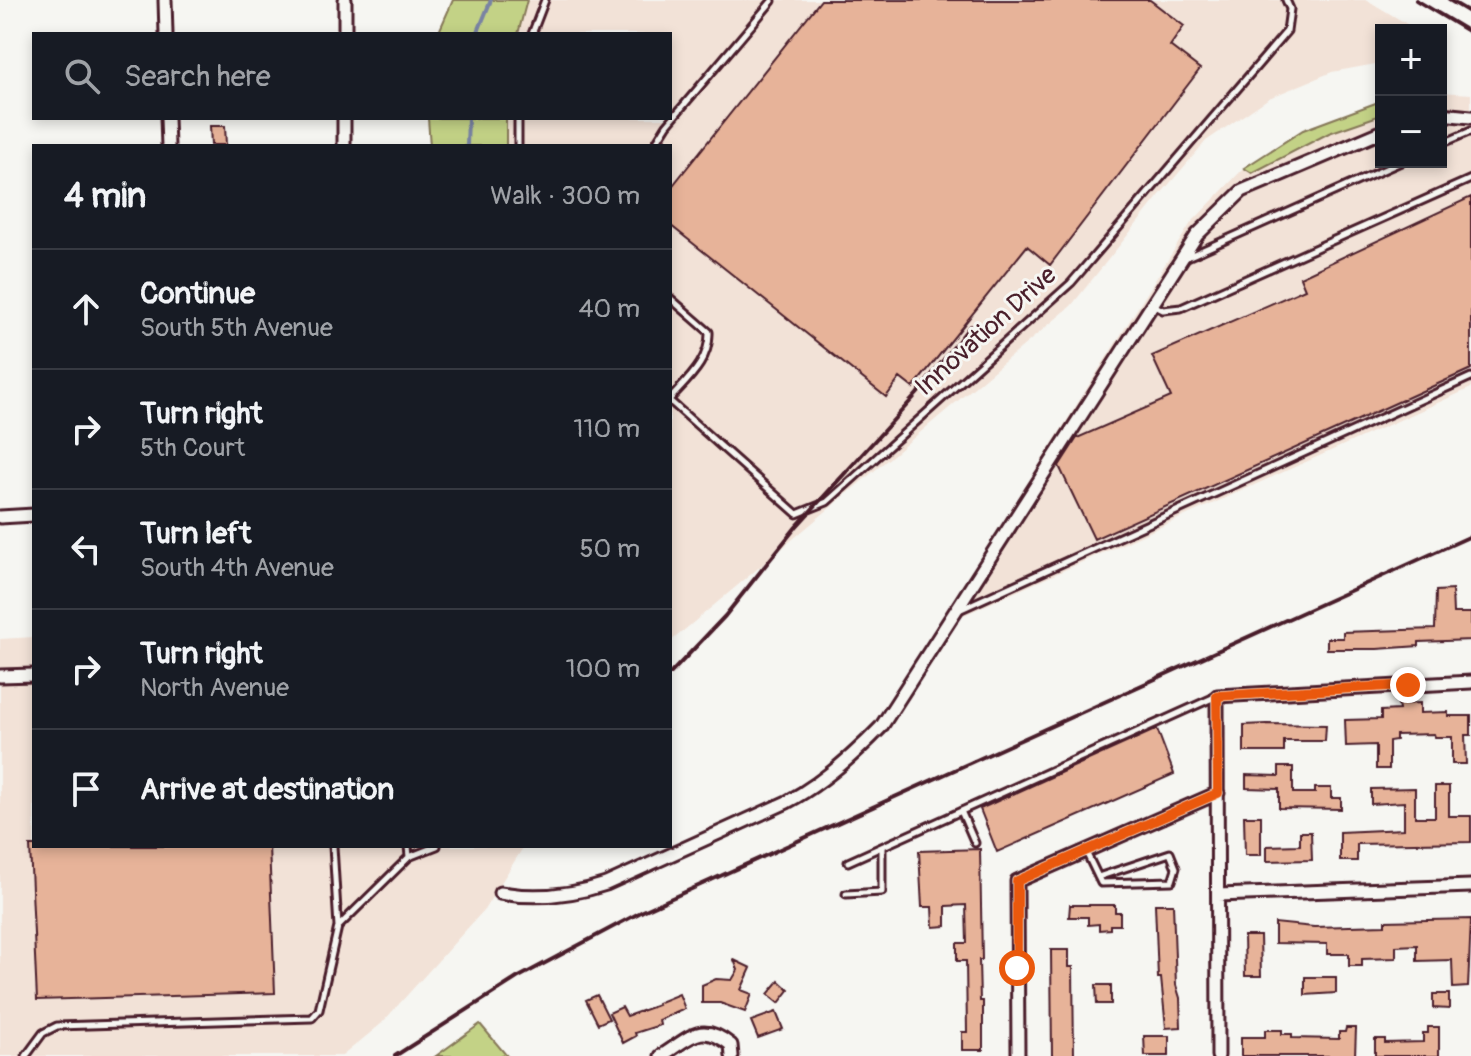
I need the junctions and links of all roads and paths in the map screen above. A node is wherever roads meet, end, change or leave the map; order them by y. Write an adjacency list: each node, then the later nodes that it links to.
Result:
1 (165, 0): 6 (street)
2 (345, 0): 7 (street)
3 (545, 0): 8 (lane)
4 (1286, 0): 30 (lane, Innovation Drive)
5 (772, 1): 11 (lane)
6 (166, 32)
7 (345, 32)
8 (533, 32)
9 (1447, 115): 10 (street)
10 (1471, 117)
11 (672, 119)
12 (167, 120): 19 (street)
13 (344, 120): 20 (street)
14 (518, 120): 21 (lane)
15 (671, 120): 22 (lane)
16 (1471, 131): 18 (lane)
17 (1375, 135): 25 (street)
18 (1447, 141)
19 (168, 144)
20 (344, 144)
21 (518, 144)
22 (655, 144)
23 (1387, 168): 25 (lane)
24 (1471, 179): 27 (lane)
25 (1180, 260): 27 (street)
26 (672, 300): 29 (lane)
27 (1152, 304): 33 (street)
28 (1471, 377): 33 (lane)
29 (672, 398)
30 (672, 402)
31 (32, 515): 32 (street)
32 (0, 517)
33 (955, 612): 50 (street)
34 (32, 675): 35 (street)
35 (0, 676)
36 (1471, 682): 37 (street)
37 (1217, 696): 38 (street); 39 (lane)
38 (1218, 793): 45 (street); 52 (street)
39 (961, 811): 40 (lane); 41 (lane)
40 (975, 843)
41 (882, 847): 47 (lane); 51 (lane)
42 (333, 848): 53 (lane)
43 (408, 848): 46 (lane)
44 (432, 848): 46 (lane)
45 (1086, 851): 48 (lane); 57 (street)
46 (409, 857): 53 (lane)
47 (848, 862)
48 (1098, 877): 48 (lane)
49 (1471, 886): 52 (street)
50 (500, 893)
51 (846, 894)
52 (1218, 895): 58 (street)
53 (338, 927): 54 (lane)
54 (26, 1056)
55 (661, 1056): 56 (street)
56 (732, 1056)
57 (1018, 1056)
58 (1218, 1056)

